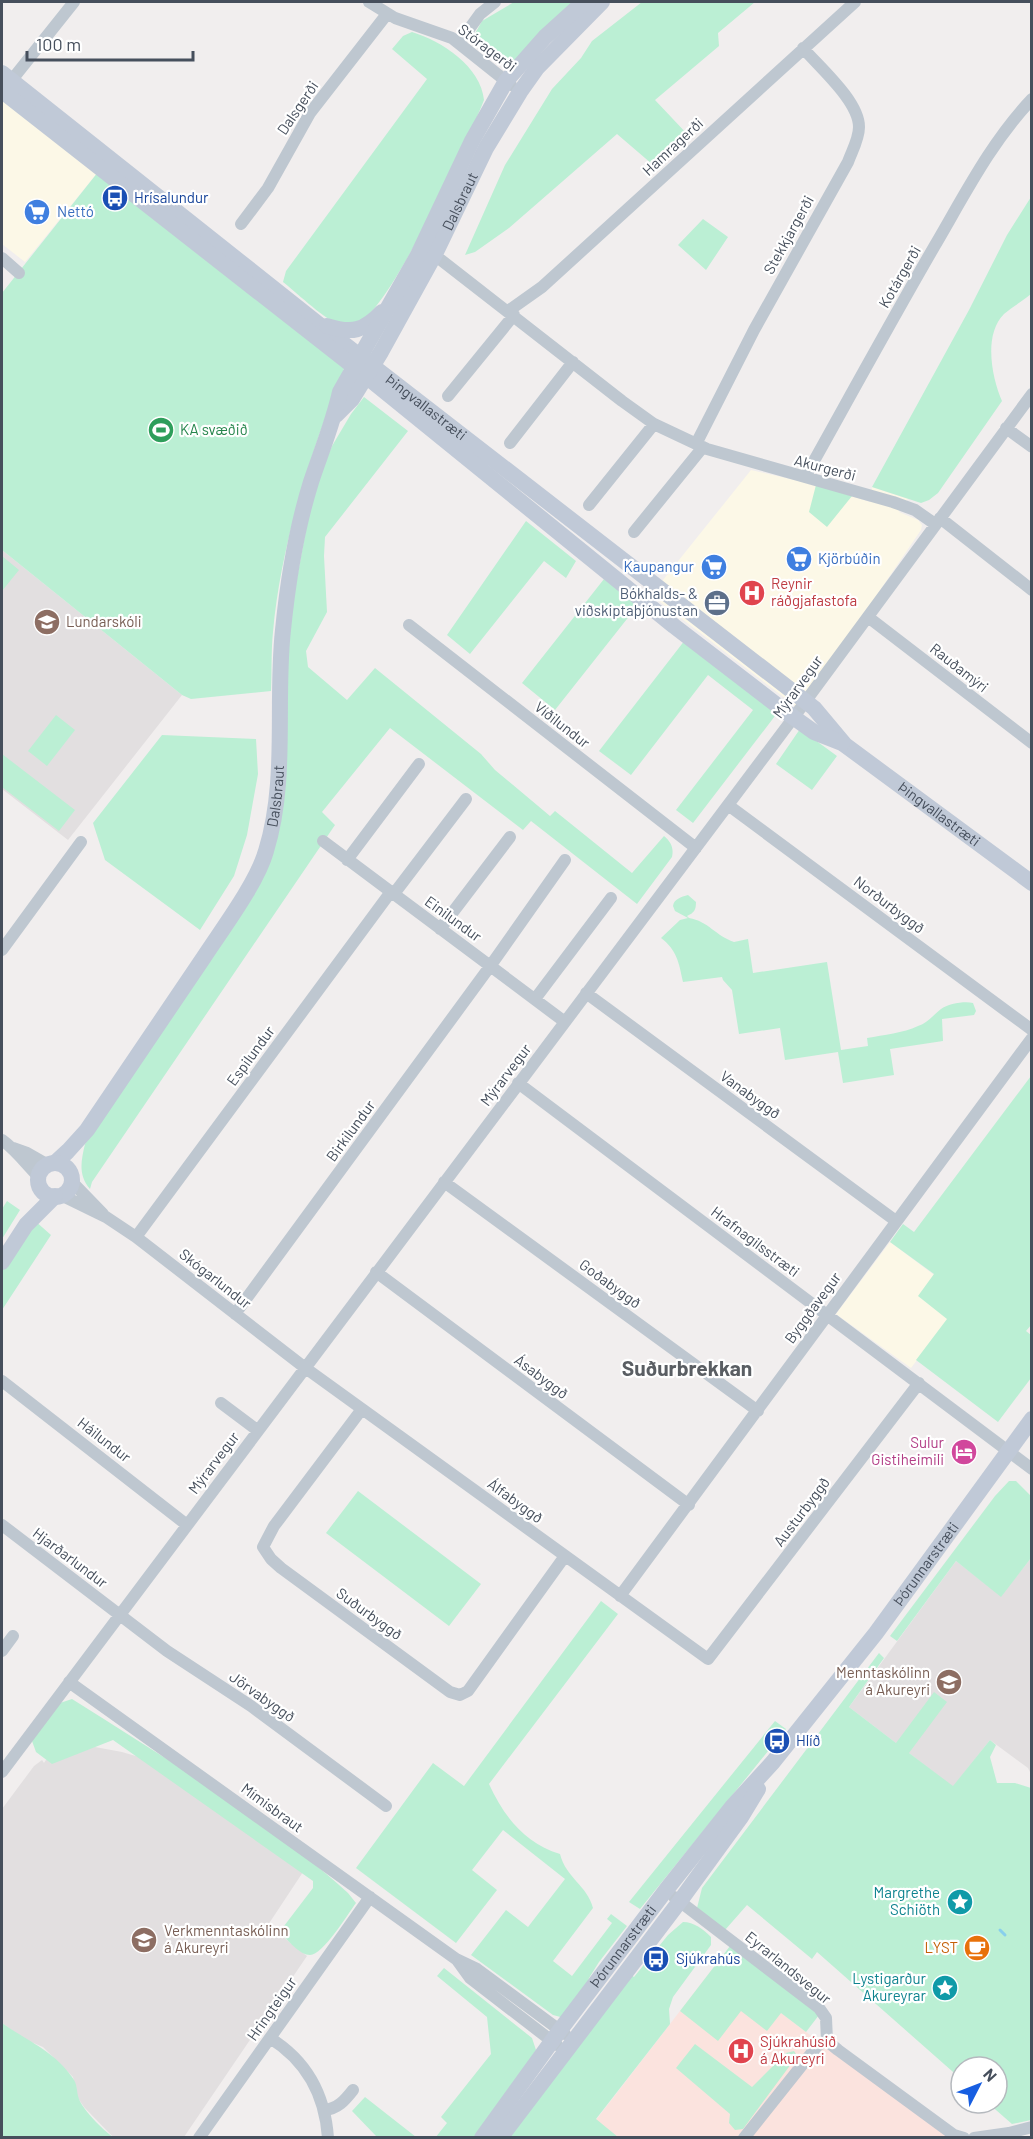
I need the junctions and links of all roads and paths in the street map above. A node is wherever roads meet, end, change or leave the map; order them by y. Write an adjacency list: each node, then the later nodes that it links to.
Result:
1 (74, 2): 10 (street)
2 (369, 2): 7 (street, Stóragerði)
3 (495, 2): 8 (street)
4 (588, 2): 11 (street, Dalsbraut)
5 (602, 2): 12 (street, Dalsbraut)
6 (855, 2): 9 (street, Hamragerði)
7 (387, 14): 8 (street, Stóragerði); 14 (street, Dalsgerði)
8 (459, 43): 11 (street, Stóragerði)
9 (803, 48): 19 (street, Hamragerði); 28 (street, Stekkjargerði)
10 (4, 81): 20 (street, Þingvallastræti); 22 (street, Þingvallastræti)
11 (506, 81): 12 (street, Stóragerði); 15 (street, Dalsbraut)
12 (520, 92): 15 (street, Dalsbraut)
13 (1032, 99): 30 (street, Kotárgerði)
14 (241, 224)
15 (427, 253): 18 (street, Dalsbraut); 19 (street, Akurgerði); 22 (street, Dalsbraut)
16 (2, 258): 17 (street)
17 (19, 273)
18 (394, 298): 20 (street); 22 (street, Dalsbraut)
19 (511, 313): 21 (street, Akurgerði); 24 (street)
20 (317, 323): 22 (street, Þingvallastræti)
21 (573, 362): 25 (street, Akurgerði); 27 (street)
22 (364, 366): 37 (street, Þingvallastræti); 38 (street, Þingvallastræti); 62 (street, Dalsbraut)
23 (1032, 394): 26 (street, Mýrarvegur)
24 (448, 396)
25 (654, 424): 28 (street, Akurgerði); 31 (street)
26 (1006, 428): 29 (street); 32 (street, Mýrarvegur)
27 (510, 443)
28 (700, 446): 30 (street, Akurgerði); 33 (street)
29 (1032, 447)
30 (805, 477): 32 (street, Akurgerði)
31 (589, 505)
32 (937, 521): 34 (street, Akurgerði); 35 (street, Mýrarvegur)
33 (634, 532)
34 (1032, 590)
35 (868, 617): 37 (street, Mýrarvegur); 39 (street, Rauðamýri)
36 (409, 625): 47 (street, Víðilundur)
37 (805, 702): 38 (street, Mýrarvegur); 40 (street, Þingvallastræti)
38 (794, 717): 40 (street, Þingvallastræti); 43 (street, Mýrarvegur)
39 (1032, 743)
40 (845, 745): 50 (street, Þingvallastræti)
41 (419, 764): 48 (street)
42 (466, 799): 51 (street, Espilundur)
43 (728, 805): 47 (street, Mýrarvegur); 59 (street, Norðurbyggð)
44 (510, 837): 53 (street)
45 (323, 841): 48 (street, Einilundur)
46 (81, 842): 54 (street)
47 (696, 848): 56 (street, Mýrarvegur)
48 (347, 860): 51 (street, Einilundur)
49 (565, 860): 55 (street, Birkilundur)
50 (1032, 883)
51 (392, 894): 53 (street, Einilundur); 69 (street, Espilundur)
52 (611, 898): 57 (street)
53 (440, 929): 55 (street, Einilundur)
54 (2, 950)
55 (491, 965): 57 (street, Einilundur); 72 (street, Birkilundur)
56 (586, 993): 58 (street, Mýrarvegur); 67 (street, Vanabyggð)
57 (535, 999): 58 (street, Einilundur)
58 (565, 1022): 61 (street, Mýrarvegur)
59 (1032, 1030)
60 (1032, 1038): 67 (street, Byggðavegur)
61 (518, 1083): 65 (street, Mýrarvegur); 73 (street, Hrafnagilsstræti)
62 (87, 1130): 64 (street, Dalsbraut); 66 (street, Dalsbraut)
63 (2, 1140): 64 (street)
64 (45, 1172): 66 (street); 66 (street); 68 (street, Dalsbraut)
65 (444, 1182): 71 (street, Mýrarvegur); 79 (street, Goðabyggð)
66 (65, 1188): 68 (street, Dalsbraut); 69 (street, Skógarlundur)
67 (896, 1221): 73 (street, Byggðavegur)
68 (26, 1225): 70 (street, Dalsbraut)
69 (136, 1237): 72 (street, Skógarlundur)
70 (2, 1262)
71 (376, 1272): 74 (street, Mýrarvegur); 84 (street, Ásabyggð)
72 (235, 1314): 74 (street, Skógarlundur)
73 (827, 1314): 76 (street, Hrafnagilsstræti); 79 (street, Byggðavegur)
74 (304, 1367): 78 (street, Álfabyggð); 81 (street, Mýrarvegur)
75 (2, 1381): 85 (street, Háilundur)
76 (919, 1383): 82 (street, Hrafnagilsstræti); 92 (street, Austurbyggð)
77 (221, 1403): 81 (street)
78 (362, 1409): 87 (street, Álfabyggð); 87 (street, Suðurbyggð)
79 (758, 1411): 84 (street, Byggðavegur)
80 (1032, 1419): 82 (street, Þórunnarstræti)
81 (257, 1430): 85 (street, Mýrarvegur)
82 (1008, 1452): 83 (street, Hrafnagilsstræti); 94 (street, Þórunnarstræti)
83 (1032, 1469)
84 (689, 1505): 88 (street, Byggðavegur)
85 (187, 1525): 89 (street, Mýrarvegur)
86 (2, 1526): 89 (street, Hjarðarlundur)
87 (565, 1556): 88 (street, Álfabyggð)
88 (620, 1596): 92 (street, Álfabyggð)
89 (119, 1615): 93 (street, Mýrarvegur); 96 (street, Jörvabyggð)
90 (13, 1636): 91 (street)
91 (2, 1651)
92 (708, 1659)
93 (69, 1683): 95 (street, Mýrarvegur); 98 (street, Mímisbraut)
94 (773, 1762): 97 (street, Þórunnarstræti); 99 (street, Þórunnarstræti)
95 (2, 1772)
96 (386, 1806)
97 (666, 1890): 99 (street, Eyrarlandsvegur); 100 (street, Þórunnarstræti)
98 (370, 1897): 100 (street, Mímisbraut); 101 (street, Hringteigur)
99 (680, 1901): 102 (street, Eyrarlandsvegur); 103 (street, Þórunnarstræti)
100 (556, 2035): 103 (street, Mímisbraut); 109 (street, Þórunnarstræti)
101 (270, 2038): 105 (street); 107 (street, Hringteigur)
102 (828, 2041): 111 (street); 112 (street)
103 (570, 2046): 110 (street, Þórunnarstræti)
104 (353, 2090): 105 (street)
105 (324, 2110): 108 (street)
106 (1032, 2127): 113 (street)
107 (199, 2138)
108 (328, 2138)
109 (482, 2138)
110 (500, 2138)
111 (744, 2138)
112 (964, 2138)
113 (974, 2138)

